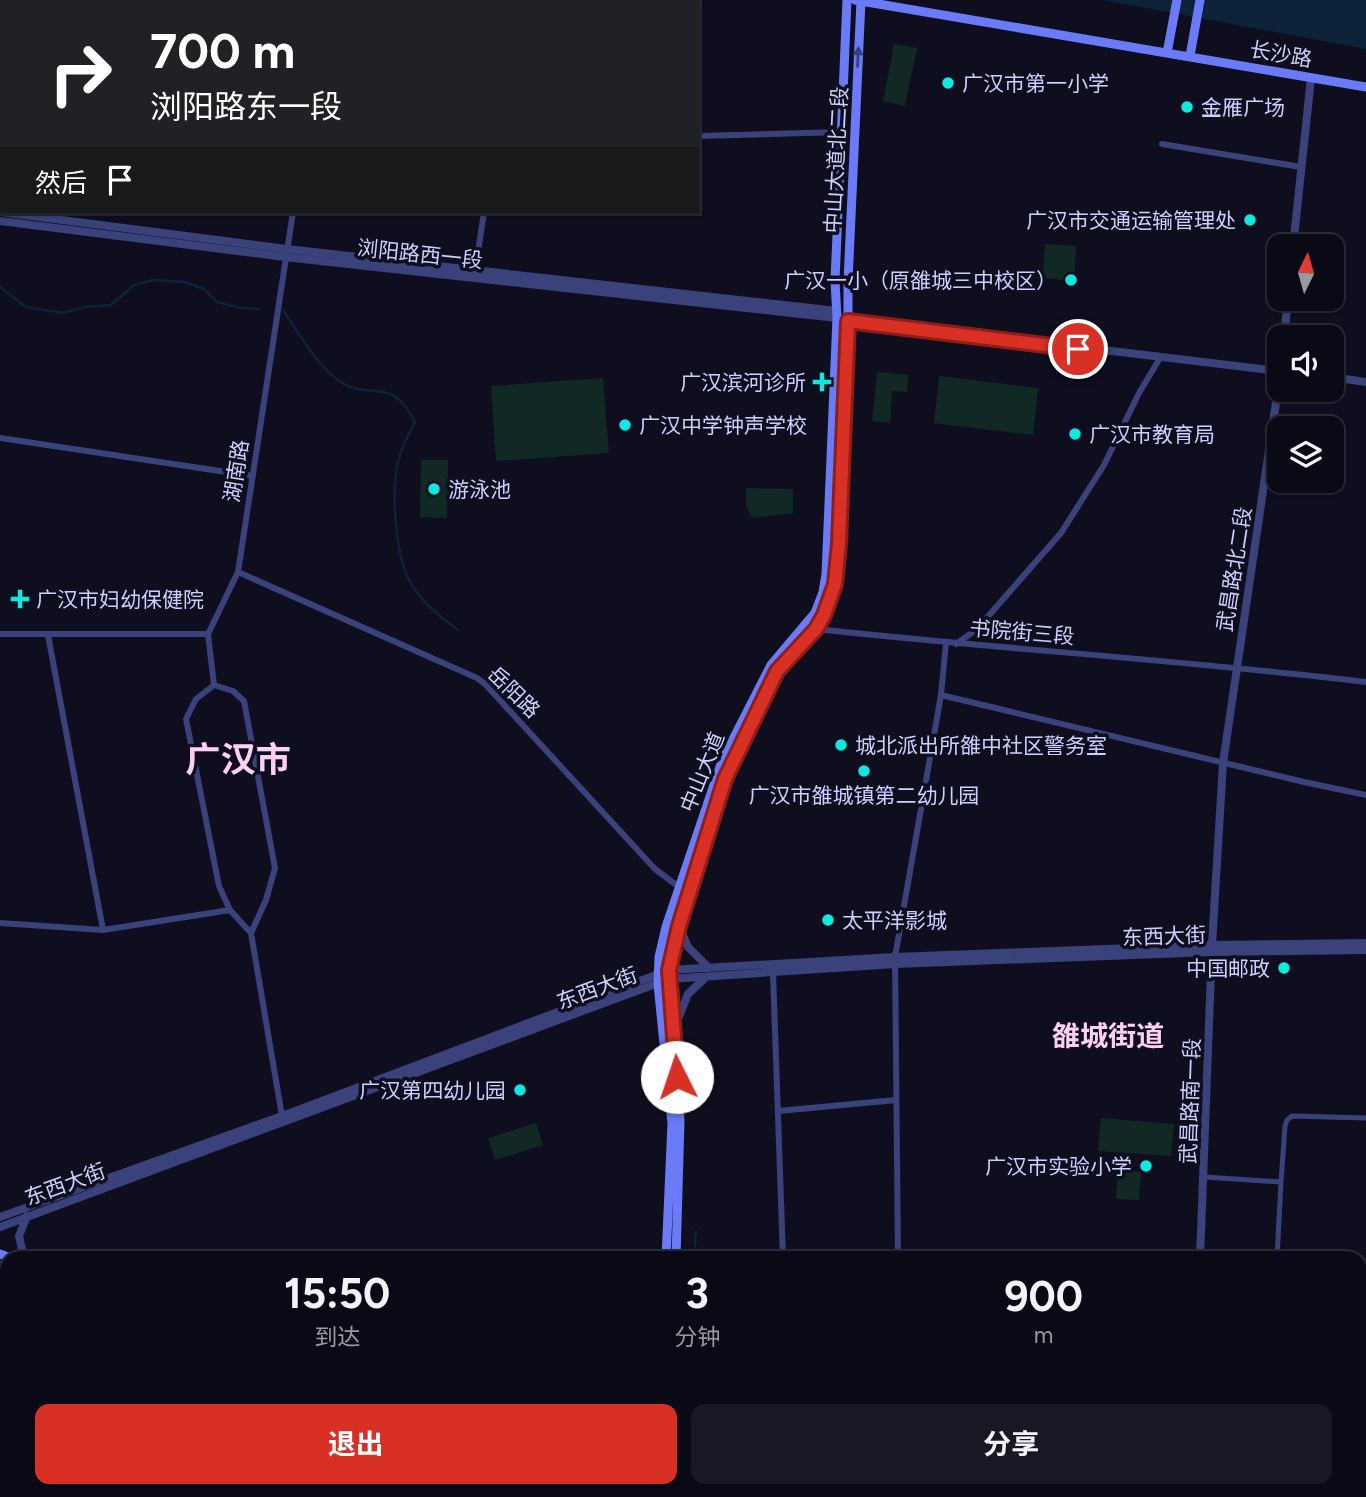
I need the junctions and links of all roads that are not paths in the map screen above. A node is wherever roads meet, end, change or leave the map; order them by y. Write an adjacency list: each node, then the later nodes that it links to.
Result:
1 (847, 0): 9 (main road, 中山大道北二段)
2 (1177, 0): 5 (main road)
3 (1200, 0): 6 (main road)
4 (858, 1): 5 (main road, 长沙路); 21 (main road, 中山大道北二段, one-way to 4)
5 (1167, 53): 6 (main road, 长沙路)
6 (1190, 56): 7 (main road, 长沙路)
7 (1311, 78): 8 (main road, 长沙路); 12 (street)
8 (1366, 87)
9 (842, 132): 10 (street); 20 (main road, 中山大道北二段)
10 (700, 135)
11 (1162, 144): 12 (street)
12 (1301, 167): 17 (street)
13 (14, 214): 18 (street)
14 (293, 214): 18 (street, 湖南路)
15 (484, 214): 19 (street)
16 (0, 220): 18 (street, 浏阳路西一段)
17 (1294, 234)
18 (286, 253): 19 (street, 浏阳路西一段); 28 (street, 湖南路)
19 (475, 274): 20 (street, 浏阳路西一段)
20 (837, 315): 21 (street, 浏阳路西一段); 30 (main road, 中山大道)
21 (848, 321): 22 (street, 浏阳路西一段); 30 (main road, 中山大道)
22 (1160, 358): 23 (street, 浏阳路西一段); 35 (street)
23 (1267, 370)
24 (1344, 379): 25 (street)
25 (1366, 382)
26 (1276, 402): 36 (street, 武昌路北二段)
27 (0, 438): 28 (street)
28 (253, 476): 29 (street, 湖南路)
29 (238, 572): 31 (street, 湖南路); 42 (street, 岳阳路)
30 (811, 627): 34 (street, 书院街三段); 42 (main road, 中山大道); 45 (main road, 中山大道)
31 (208, 634): 33 (street); 38 (street)
32 (0, 635): 33 (street)
33 (48, 635): 46 (street)
34 (946, 643): 35 (street, 书院街三段); 39 (street)
35 (956, 644): 36 (street, 书院街三段)
36 (1236, 666): 37 (street, 书院街三段); 40 (street, 武昌路北二段)
37 (1366, 681)
38 (214, 685): 43 (street); 47 (street)
39 (941, 695): 40 (street); 51 (street)
40 (1223, 763): 41 (street); 49 (street, 武昌路南一段)
41 (1366, 795)
42 (679, 887): 55 (main road, 中山大道)
43 (230, 910): 46 (street); 47 (street)
44 (0, 923): 46 (street)
45 (679, 926): 52 (street); 54 (main road, 中山大道)
46 (103, 930)
47 (251, 933): 59 (street)
48 (1366, 943): 49 (street, 东西大街)
49 (1212, 948): 50 (street, 东西大街); 51 (street, 东西大街); 61 (street, 武昌路南一段)
50 (1366, 950)
51 (895, 961): 52 (street, 东西大街); 53 (street, 东西大街); 57 (street)
52 (708, 972): 53 (street, 东西大街); 54 (street, 东西大街); 56 (street)
53 (773, 972): 58 (street)
54 (669, 975): 55 (street, 东西大街); 56 (main road, 中山大道)
55 (658, 980): 59 (street, 东西大街); 63 (street, 东西大街); 67 (main road, 中山大道)
56 (673, 1032): 68 (main road, 中山大道)
57 (896, 1100): 58 (street); 70 (street)
58 (778, 1111): 69 (street)
59 (282, 1116): 64 (street, 东西大街)
60 (1366, 1118): 62 (street)
61 (1205, 1177): 62 (street); 71 (street, 武昌路南一段)
62 (1281, 1182): 72 (street)
63 (27, 1216): 65 (street, 东西大街); 66 (street)
64 (0, 1217)
65 (0, 1227)
66 (22, 1251)
67 (671, 1251)
68 (671, 1251)
69 (783, 1251)
70 (898, 1251)
71 (1200, 1251)
72 (1277, 1251)

